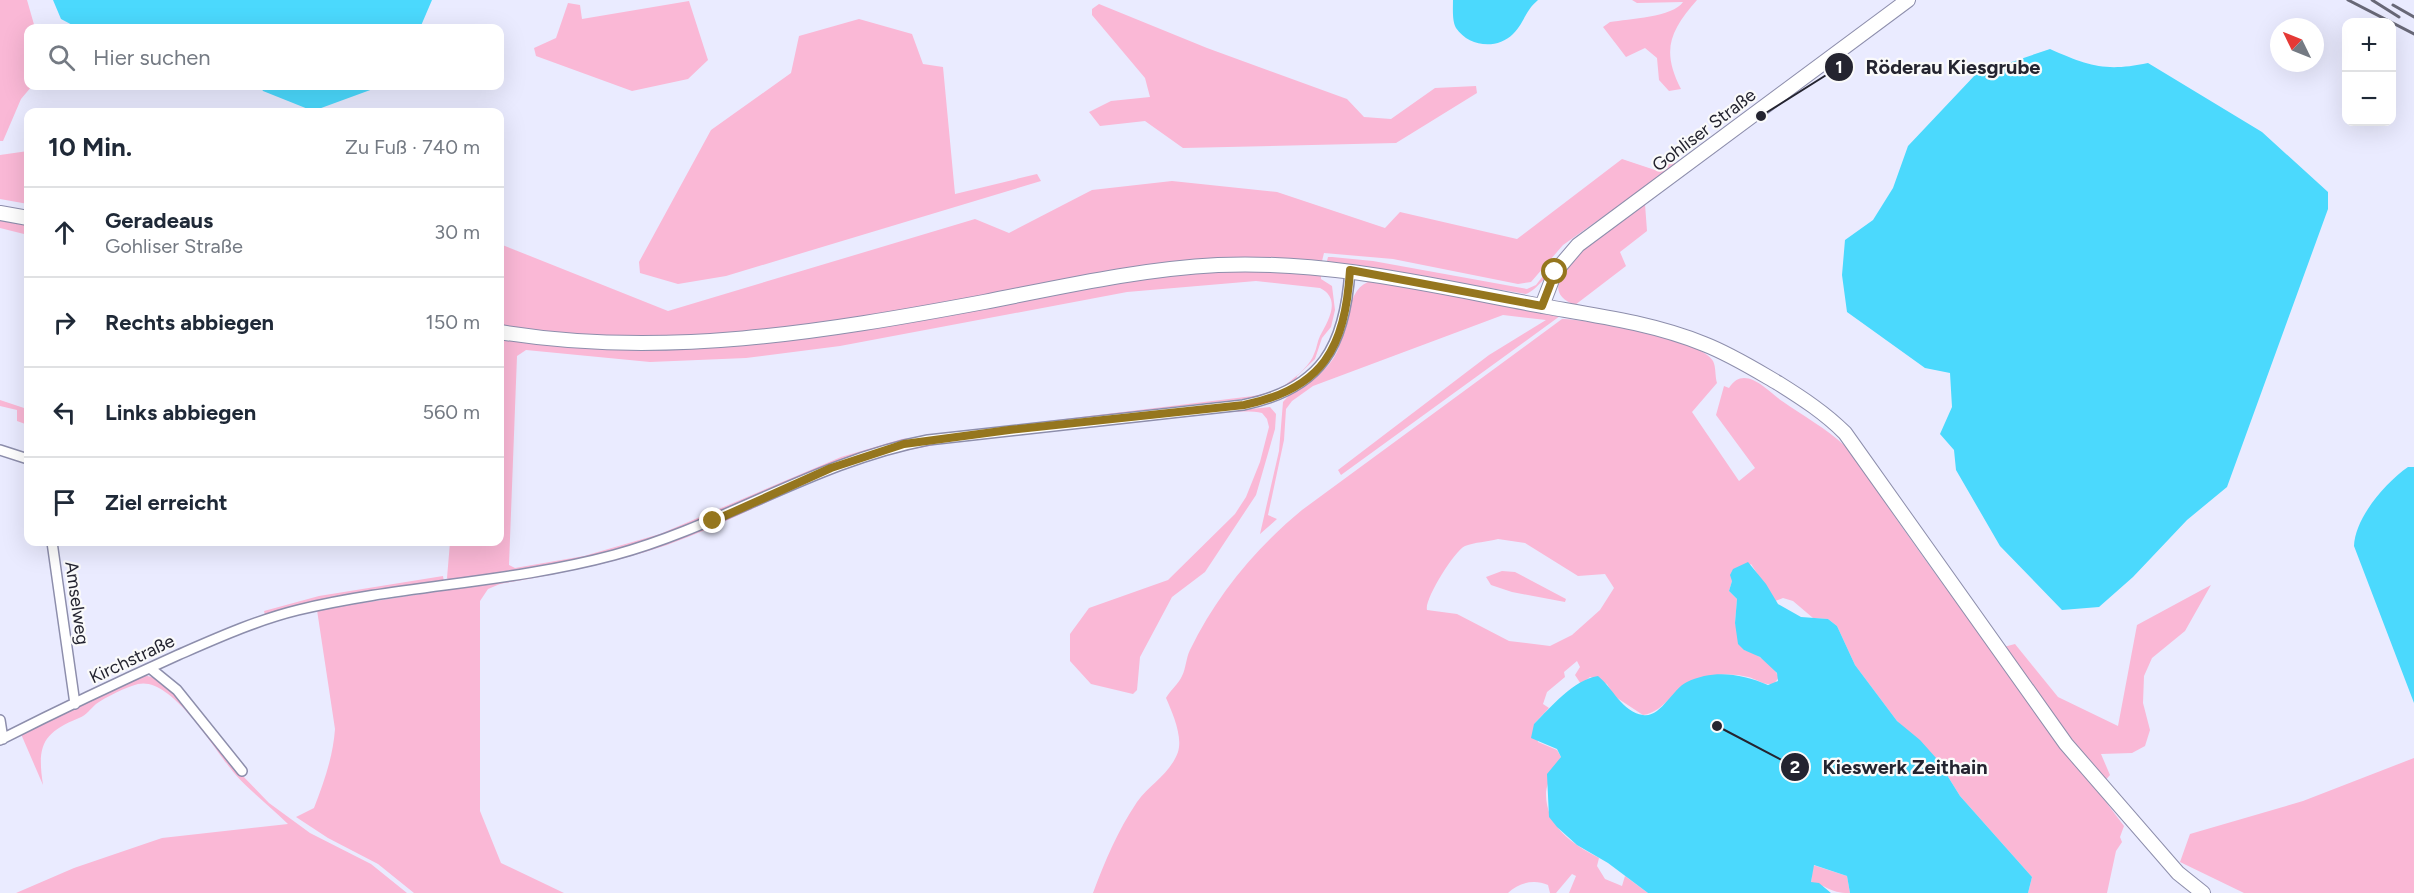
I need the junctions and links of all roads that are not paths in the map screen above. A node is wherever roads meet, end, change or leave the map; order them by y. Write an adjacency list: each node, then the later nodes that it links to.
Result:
1 (1908, 0): 5 (main road, Gohliser Straße)
2 (0, 213): 3 (main road)
3 (24, 217)
4 (1350, 270): 5 (main road); 6 (main road); 10 (street, Kirchstraße)
5 (1542, 306): 15 (main road)
6 (504, 332)
7 (0, 450): 8 (street)
8 (24, 458)
9 (53, 546): 11 (street, Amselweg)
10 (150, 668): 11 (street, Kirchstraße); 14 (street)
11 (75, 704): 13 (street, Kirchstraße)
12 (0, 720): 13 (street)
13 (1, 739)
14 (242, 771)
15 (2203, 893)

